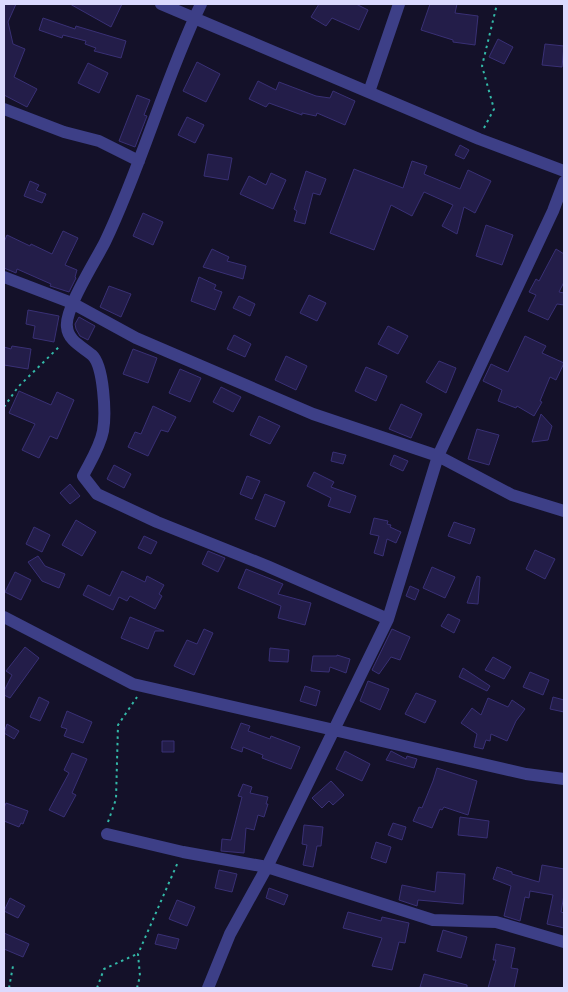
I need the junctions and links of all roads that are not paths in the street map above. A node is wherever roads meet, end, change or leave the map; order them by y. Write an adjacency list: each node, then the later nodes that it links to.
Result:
1 (161, 4): 4 (street)
2 (201, 4): 4 (street)
3 (399, 4): 5 (street)
4 (194, 18): 5 (street); 7 (street)
5 (369, 92): 8 (street)
6 (4, 109): 7 (street)
7 (139, 160): 11 (street)
8 (564, 171)
9 (564, 182): 12 (street)
10 (4, 277): 11 (street)
11 (72, 303): 12 (street); 15 (street)
12 (438, 456): 13 (street); 15 (street)
13 (564, 511)
14 (4, 616): 16 (street)
15 (388, 619): 16 (street)
16 (333, 730): 17 (street); 19 (street)
17 (564, 779)
18 (107, 834): 19 (street)
19 (267, 867): 20 (street); 21 (street)
20 (564, 942)
21 (208, 988)

